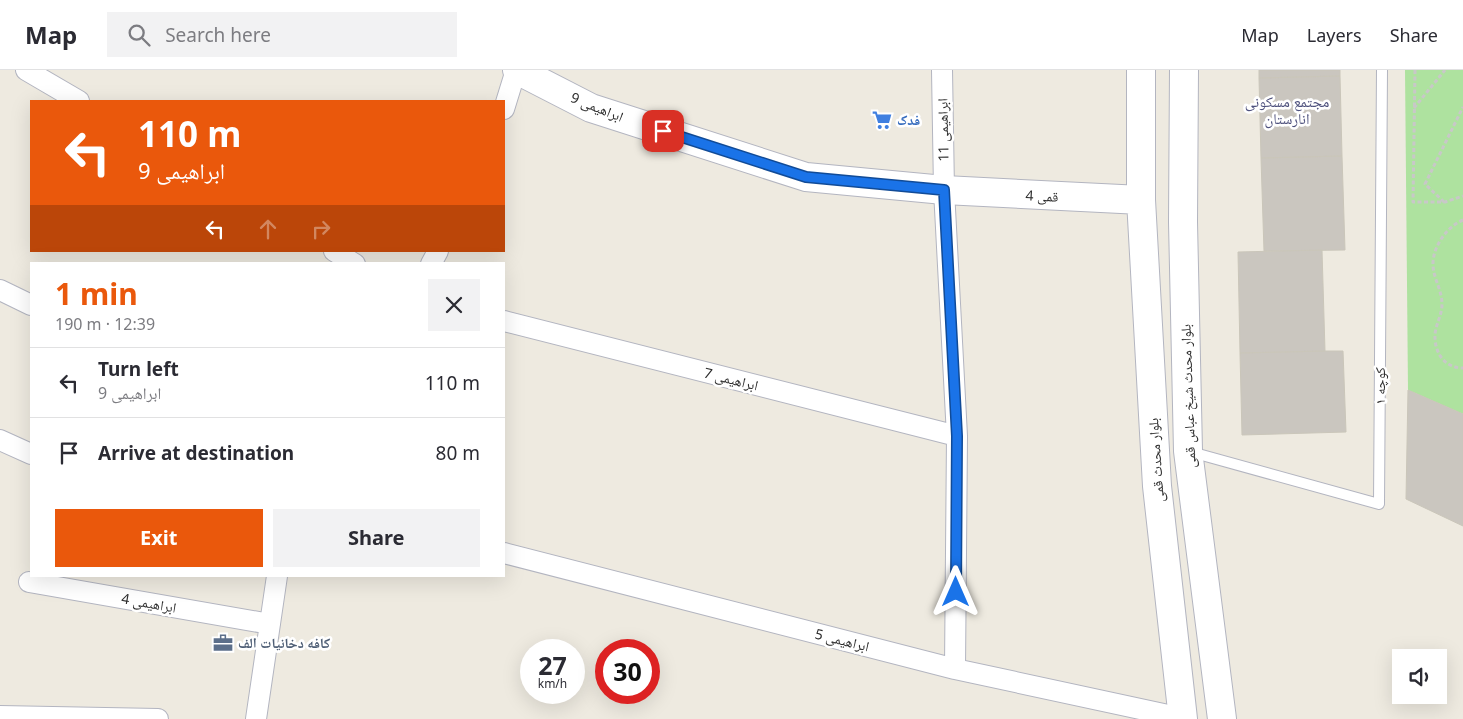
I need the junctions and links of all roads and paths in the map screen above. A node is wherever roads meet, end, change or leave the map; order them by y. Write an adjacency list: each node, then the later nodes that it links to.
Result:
1 (26, 70): 9 (street)
2 (517, 70): 10 (street); 13 (main road, ابراهیمی 9)
3 (942, 70): 13 (street, ابراهیمی 11)
4 (1141, 70): 15 (main road)
5 (1184, 70): 28 (main road, بلوار محدث شیخ عباس قمی)
6 (1382, 70): 28 (lane, کوچه ۱)
7 (1415, 70): 12 (path)
8 (1445, 70): 12 (path)
9 (77, 100)
10 (505, 106)
11 (1463, 107): 16 (path)
12 (1414, 108): 16 (path)
13 (944, 190): 15 (main road, قمی 4); 26 (street, ابراهیمی 11)
14 (1463, 196): 16 (path)
15 (1141, 200): 38 (main road, بلوار محدث قمی)
16 (1445, 202)
17 (1463, 220): 18 (path)
18 (1456, 223): 19 (path); 25 (path)
19 (1463, 227)
20 (336, 252): 21 (street)
21 (352, 262)
22 (0, 290): 23 (street)
23 (30, 305)
24 (505, 321): 26 (street, ابراهیمی 7)
25 (1463, 368)
26 (957, 436): 34 (street, ابراهیمی 11)
27 (0, 440): 29 (street)
28 (1188, 451): 39 (main road, بلوار محدث شیخ عباس قمی)
29 (30, 454)
30 (505, 553): 34 (street, ابراهیمی 5)
31 (277, 577): 33 (street)
32 (29, 582): 33 (street, ابراهیمی 4)
33 (270, 624): 37 (street)
34 (955, 669): 38 (street, ابراهیمی 5)
35 (0, 716): 36 (street)
36 (158, 719)
37 (256, 719)
38 (1182, 719)
39 (1222, 719)

